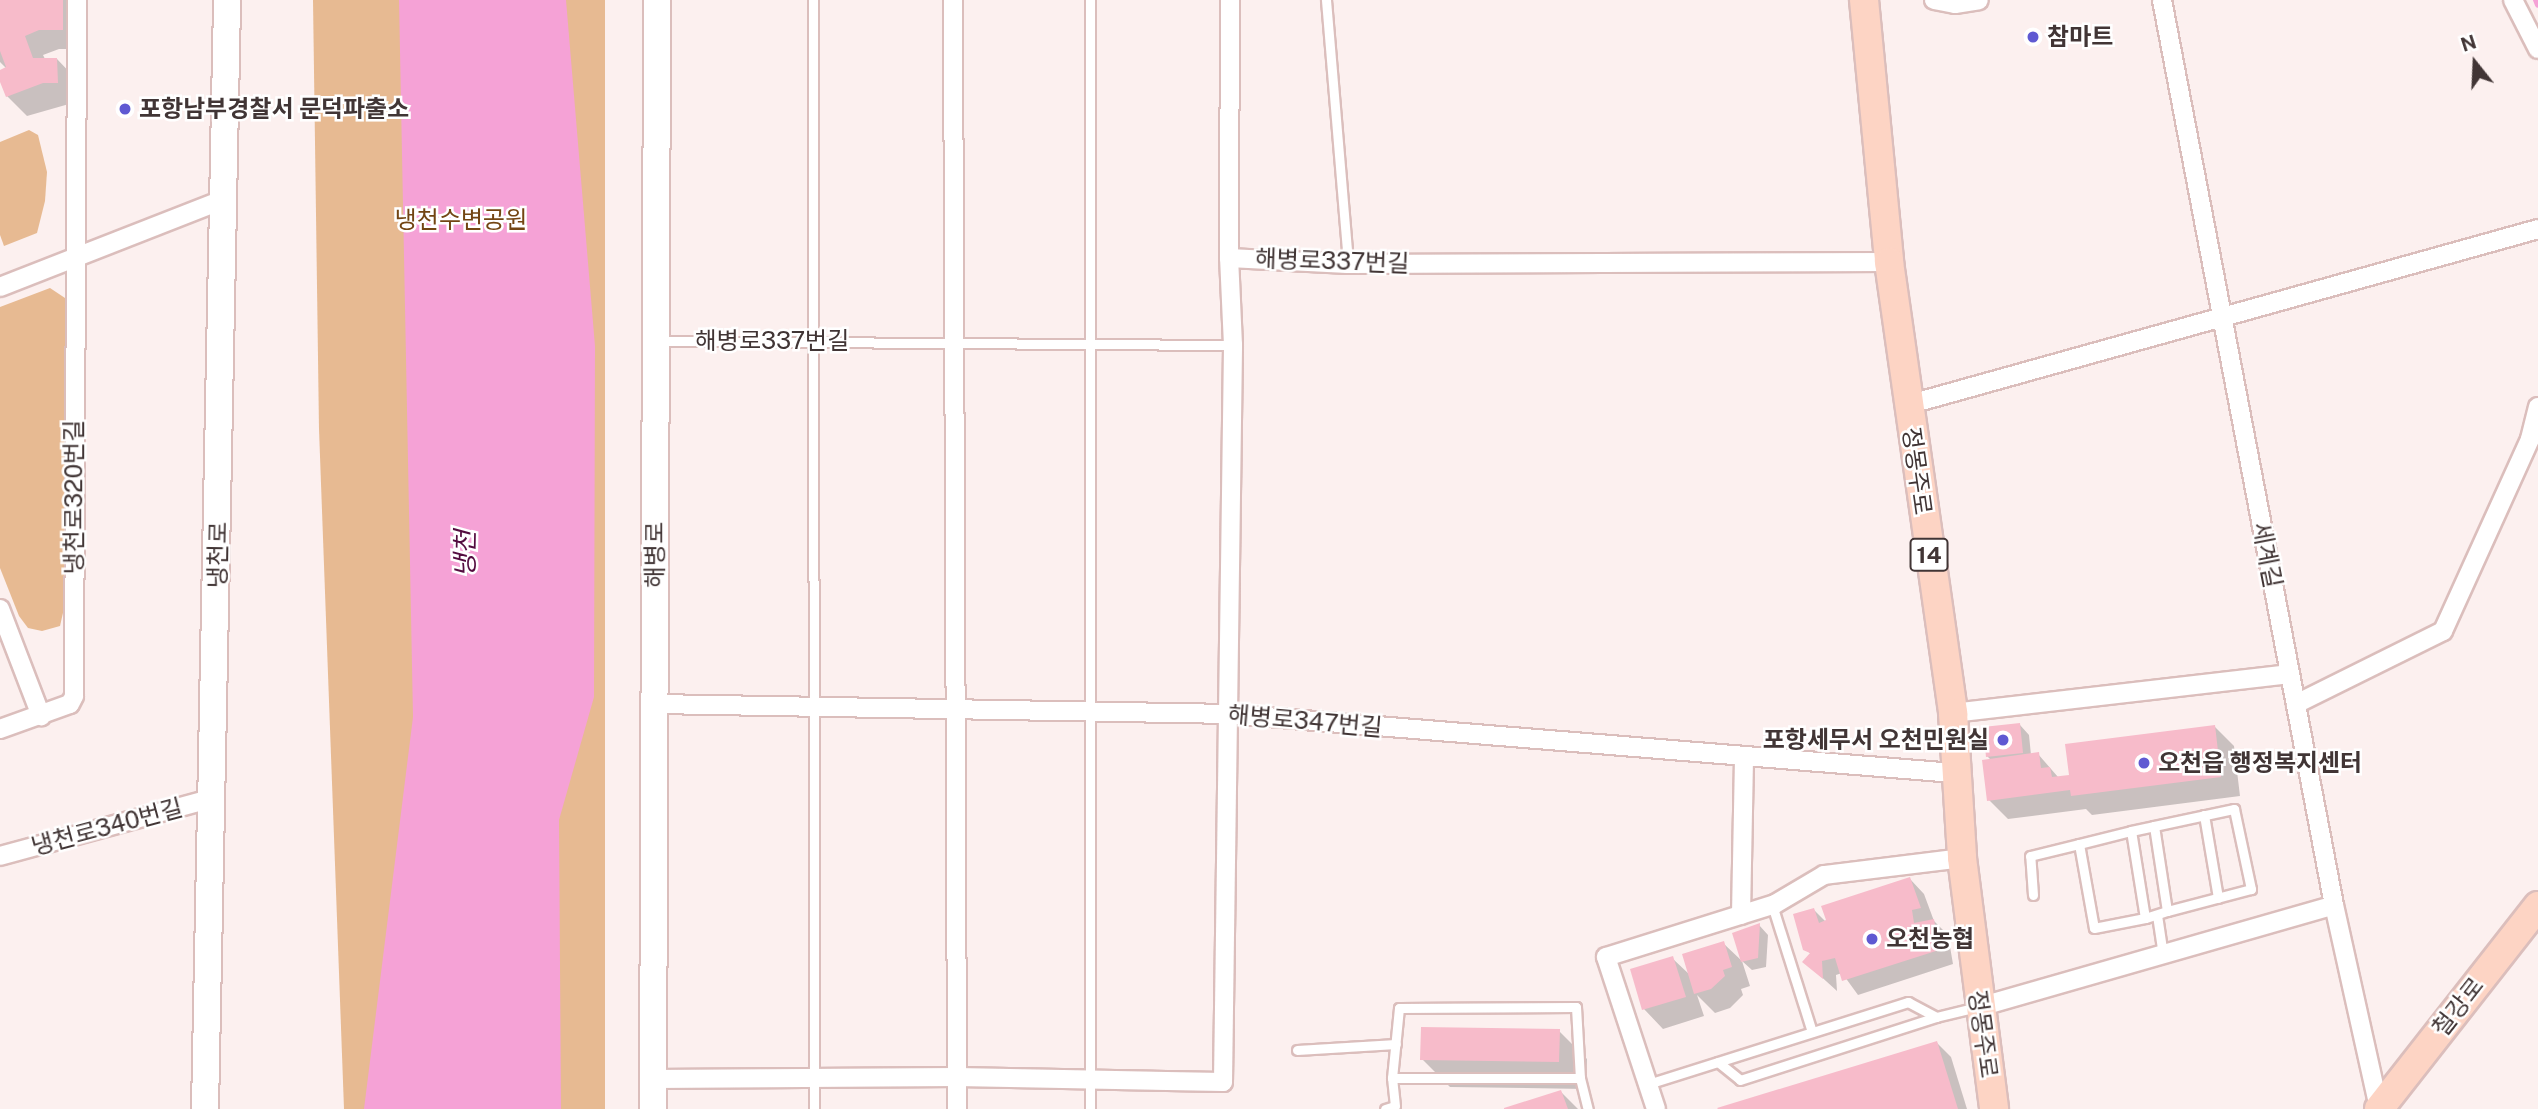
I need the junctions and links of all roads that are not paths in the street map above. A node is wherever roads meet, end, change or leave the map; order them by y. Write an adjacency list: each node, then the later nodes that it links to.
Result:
1 (77, 0): 17 (street, 냉천로320번길)
2 (228, 0): 15 (main road, 냉천로)
3 (657, 0): 23 (main road, 해병로)
4 (813, 0): 24 (lane)
5 (953, 0): 25 (street)
6 (1090, 0): 26 (lane)
7 (1230, 0): 18 (street)
8 (1326, 0): 20 (lane)
9 (1864, 0): 19 (main road, 정몽주로 / 14)
10 (1934, 0): 11 (street)
11 (1979, 0)
12 (2162, 0): 22 (street, 세계길)
13 (2513, 0): 14 (street)
14 (2538, 49)
15 (224, 198): 17 (street); 43 (main road, 냉천로)
16 (2538, 229): 22 (street)
17 (74, 258): 21 (street); 39 (street, 냉천로320번길)
18 (1229, 258): 20 (street, 해병로337번길); 27 (street, 해병로337번길)
19 (1889, 262): 20 (street, 해병로337번길); 28 (main road, 정몽주로 / 14)
20 (1348, 264)
21 (0, 287)
22 (2222, 317): 28 (street); 31 (street, 세계길)
23 (655, 341): 24 (lane, 해병로337번길); 32 (main road, 해병로)
24 (812, 341): 25 (lane, 해병로337번길); 34 (lane)
25 (953, 341): 26 (lane, 해병로337번길); 35 (street)
26 (1089, 341): 27 (lane, 해병로337번길); 36 (lane)
27 (1233, 345): 38 (street)
28 (1907, 405): 37 (main road, 정몽주로 / 14)
29 (2538, 407): 33 (street)
30 (0, 609): 39 (street)
31 (2290, 674): 33 (street, 세계길); 37 (street)
32 (654, 704): 34 (street, 해병로347번길); 70 (main road, 해병로)
33 (2296, 704): 53 (street, 세계길)
34 (812, 707): 35 (street, 해병로347번길); 66 (lane)
35 (954, 709): 36 (street, 해병로347번길); 67 (street)
36 (1087, 712): 38 (street, 해병로347번길); 68 (lane)
37 (1952, 713): 42 (main road, 정몽주로 / 14)
38 (1230, 714): 41 (street, 해병로347번길); 68 (street)
39 (41, 716): 40 (street)
40 (0, 729)
41 (1744, 759): 42 (street, 해병로347번길); 56 (street)
42 (1954, 773): 49 (main road, 정몽주로 / 14)
43 (214, 798): 48 (street, 냉천로340번길); 73 (main road, 냉천로)
44 (2204, 815): 45 (lane); 51 (lane); 51 (lane)
45 (2154, 826): 46 (lane); 55 (lane)
46 (2131, 831): 47 (lane); 58 (lane)
47 (2078, 844): 50 (lane); 58 (lane)
48 (0, 856)
49 (1962, 858): 52 (street); 60 (main road, 정몽주로 / 14)
50 (2033, 895)
51 (2218, 898): 55 (lane)
52 (1772, 905): 56 (street); 62 (lane)
53 (2334, 905): 59 (street); 82 (street, 세계길)
54 (2538, 906): 82 (main road, 철강로)
55 (2167, 912): 57 (lane)
56 (1741, 915): 72 (street)
57 (2157, 915): 58 (lane); 59 (lane)
58 (2145, 918)
59 (2163, 955): 60 (street)
60 (1979, 1007): 61 (lane); 81 (main road, 정몽주로 / 14)
61 (1936, 1017): 62 (lane); 65 (lane)
62 (1812, 1032): 65 (lane)
63 (1396, 1044): 64 (lane); 69 (lane); 71 (lane)
64 (1297, 1050)
65 (1718, 1062): 72 (lane)
66 (814, 1077): 67 (street); 70 (street); 75 (lane)
67 (957, 1077): 68 (street); 76 (street)
68 (1090, 1078): 77 (lane)
69 (1580, 1078): 71 (lane); 79 (lane)
70 (653, 1079): 74 (main road, 해병로)
71 (1392, 1079): 78 (lane)
72 (1648, 1084): 80 (street)
73 (205, 1109)
74 (653, 1109)
75 (814, 1109)
76 (957, 1109)
77 (1090, 1109)
78 (1385, 1109)
79 (1588, 1109)
80 (1656, 1109)
81 (1994, 1109)
82 (2379, 1109)

